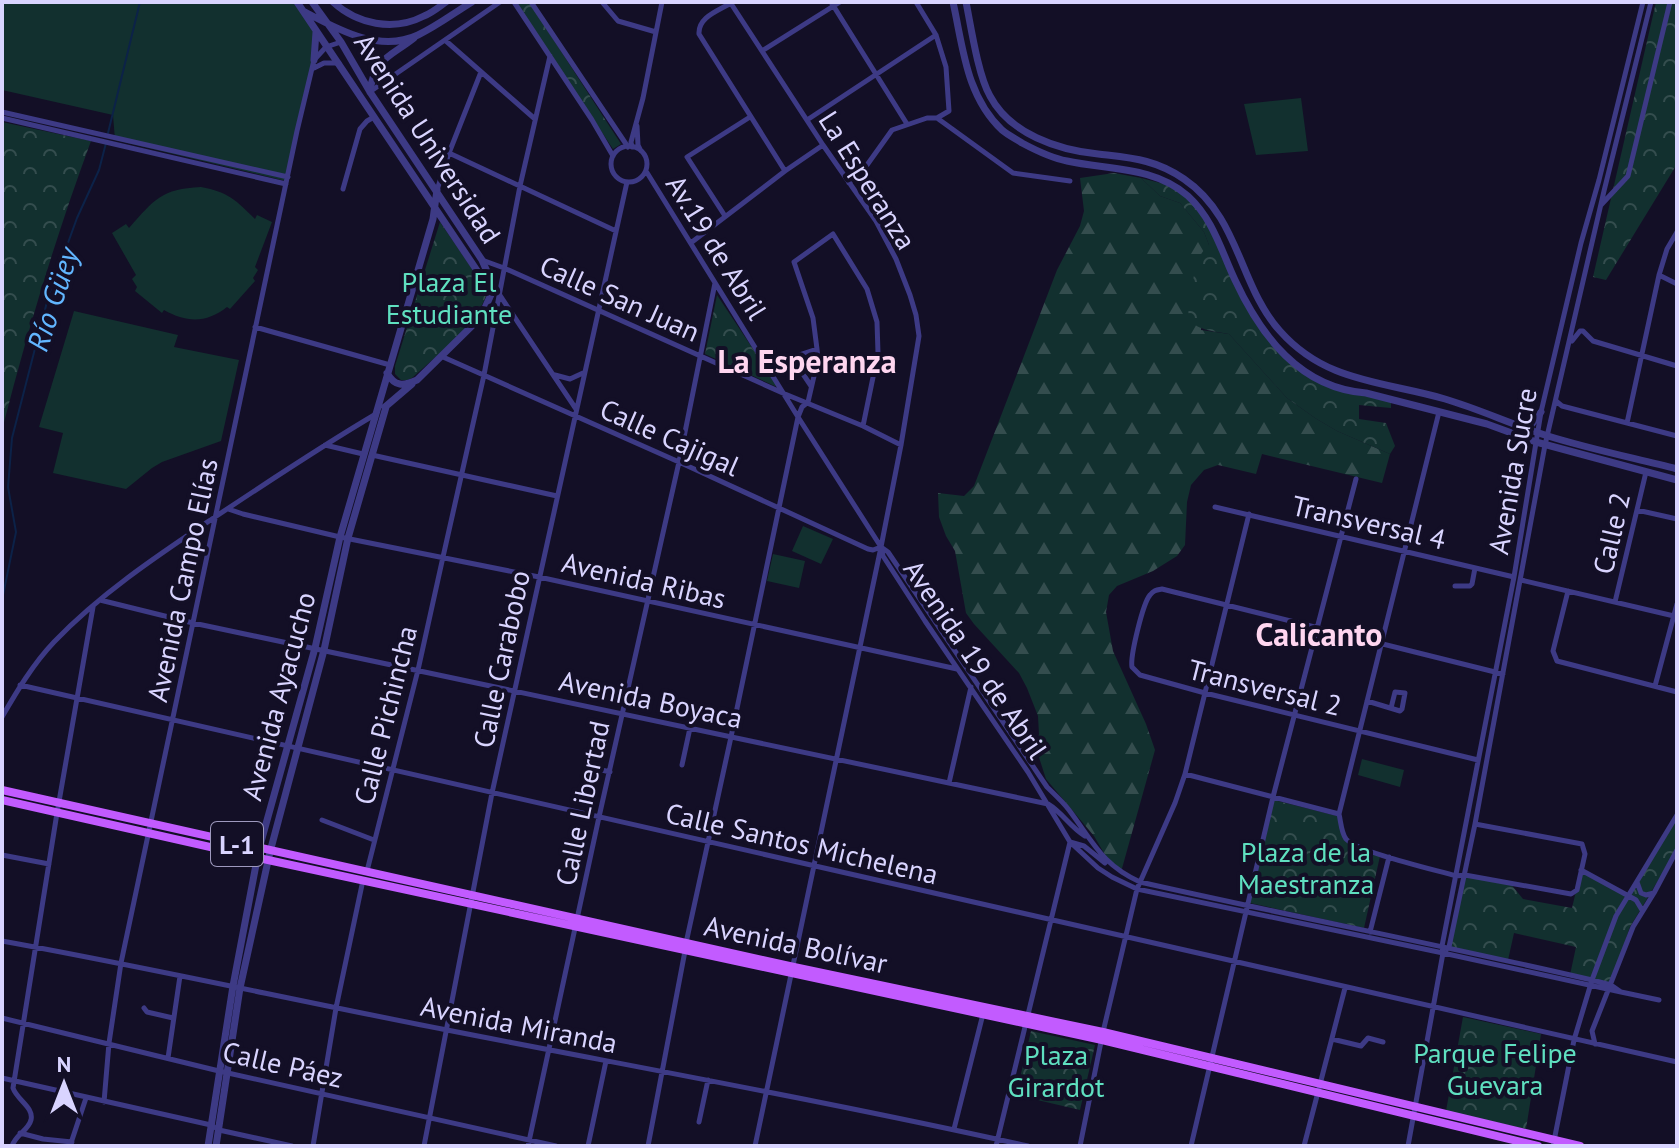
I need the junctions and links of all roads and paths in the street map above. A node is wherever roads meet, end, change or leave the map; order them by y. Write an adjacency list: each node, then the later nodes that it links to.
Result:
1 (297, 2): 19 (street, Avenida Universidad)
2 (312, 2): 20 (street, Avenida Universidad)
3 (333, 2): 4 (street)
4 (446, 2)
5 (472, 2): 24 (street)
6 (500, 2): 25 (street)
7 (514, 2): 29 (street)
8 (531, 2): 46 (street)
9 (602, 2): 22 (street)
10 (662, 2): 22 (street)
11 (731, 2): 28 (street, La Esperanza); 37 (street)
12 (916, 2): 23 (street)
13 (953, 2): 91 (street)
14 (966, 2): 98 (street)
15 (1643, 2): 47 (street, Avenida Sucre)
16 (1651, 2): 48 (street, Avenida Sucre)
17 (1670, 2): 61 (street, Avenida Sucre)
18 (835, 3): 28 (street); 33 (street)
19 (303, 11): 20 (street); 21 (street, Avenida Universidad)
20 (326, 23): 24 (street); 26 (street, Avenida Universidad)
21 (316, 30): 27 (street, Avenida Universidad); 31 (street)
22 (656, 32): 42 (street)
23 (936, 35): 33 (street); 39 (street)
24 (416, 36): 34 (street)
25 (446, 41): 32 (street); 34 (street)
26 (341, 42): 27 (street); 34 (street, Avenida Universidad)
27 (326, 47): 30 (street, Avenida Universidad); 31 (street)
28 (762, 51): 41 (street, La Esperanza)
29 (550, 56): 40 (street, Calle Pichincha); 51 (street)
30 (339, 63): 31 (street); 36 (street, Avenida Universidad)
31 (314, 64): 54 (street, Avenida Campo Elías)
32 (481, 72): 40 (street); 50 (street)
33 (876, 73): 41 (street); 43 (street)
34 (370, 92): 60 (street, Avenida Universidad)
35 (2, 112): 44 (street)
36 (375, 117): 59 (street); 62 (street, Avenida Universidad)
37 (750, 117): 53 (street); 63 (street)
38 (2, 118): 44 (street)
39 (937, 118): 43 (street); 55 (street)
40 (536, 120): 58 (street, Calle Pichincha)
41 (807, 120): 45 (street, La Esperanza)
42 (637, 121): 46 (street); 49 (street)
43 (907, 124): 57 (street)
44 (99, 137): 54 (street)
45 (823, 145): 53 (street); 57 (street, La Esperanza)
46 (630, 147): 49 (street); 51 (street)
47 (1607, 147): 48 (street); 92 (street, Avenida Sucre)
48 (1614, 150): 61 (street, Avenida Sucre)
49 (641, 151): 52 (street)
50 (449, 153): 58 (street); 60 (street)
51 (613, 156): 56 (street)
52 (646, 171): 56 (street); 66 (street, Av.19 de Abril)
53 (785, 171): 63 (street)
54 (287, 180): 74 (street, Avenida Campo Elías)
55 (1070, 181)
56 (627, 182): 64 (street, Calle Carabobo)
57 (849, 183): 104 (street, La Esperanza)
58 (520, 186): 64 (street); 68 (street, Calle Pichincha)
59 (343, 189)
60 (437, 190): 62 (street, Avenida Ayacucho); 67 (street, Avenida Universidad)
61 (1601, 205): 75 (street, Avenida Sucre)
62 (434, 207): 72 (street, Avenida Universidad); 81 (street, Avenida Ayacucho)
63 (725, 216): 66 (street)
64 (616, 231): 73 (street, Calle Carabobo)
65 (1677, 232): 69 (street)
66 (692, 242): 70 (street, Av.19 de Abril)
67 (482, 260): 68 (street, Calle San Juan); 72 (street, Avenida Universidad)
68 (504, 268): 72 (street, Calle Pichincha); 73 (street, Calle San Juan)
69 (1659, 275): 71 (street); 77 (street)
70 (715, 281): 79 (street, Calle Libertad); 87 (street, Av.19 de Abril)
71 (1677, 284)
72 (497, 292): 78 (street); 83 (street, Calle Pichincha); 84 (street)
73 (598, 311): 79 (street, Calle San Juan); 82 (street, Calle Carabobo)
74 (255, 327): 81 (street); 119 (street, Avenida Campo Elías)
75 (1569, 345): 77 (street); 88 (street, Avenida Sucre)
76 (817, 349): 86 (street); 86 (street); 97 (street)
77 (1642, 356): 80 (street); 96 (street)
78 (443, 357): 83 (street, Calle Cajigal); 85 (street)
79 (701, 357): 87 (street, Calle San Juan); 107 (street, Calle Libertad)
80 (1677, 366)
81 (388, 369): 85 (street); 94 (street, Avenida Ayacucho)
82 (584, 373): 84 (street); 93 (street, Calle Carabobo)
83 (484, 375): 93 (street, Calle Cajigal); 110 (street, Calle Pichincha)
84 (555, 375): 93 (street)
85 (417, 380): 90 (street)
86 (812, 386): 89 (street)
87 (785, 394): 89 (street, Calle San Juan); 95 (street, Av.19 de Abril)
88 (1555, 400): 96 (street); 100 (street, Avenida Sucre)
89 (808, 402): 95 (street); 97 (street, Calle San Juan)
90 (386, 407): 94 (street); 106 (street, Avenida Ayacucho)
91 (1439, 412): 102 (street); 124 (street)
92 (1541, 412): 98 (street); 99 (street, Avenida Sucre)
93 (576, 413): 107 (street, Calle Cajigal); 113 (street, Calle Carabobo)
94 (376, 414): 103 (street); 106 (street, Avenida Ayacucho)
95 (798, 417): 116 (street); 123 (street, Av.19 de Abril)
96 (1627, 423): 101 (street)
97 (863, 426): 104 (street, Calle San Juan)
98 (1521, 427): 99 (street)
99 (1537, 432): 100 (street); 102 (street, Avenida Sucre)
100 (1548, 436): 105 (street, Avenida Sucre); 108 (street)
101 (1677, 436)
102 (1536, 442): 105 (street); 128 (street, Avenida Sucre)
103 (324, 445): 106 (street); 115 (street)
104 (901, 445): 123 (street, La Esperanza)
105 (1545, 445): 109 (street); 129 (street, Avenida Sucre)
106 (367, 454): 110 (street); 121 (street, Avenida Ayacucho)
107 (679, 462): 116 (street, Calle Cajigal); 133 (street, Calle Libertad)
108 (1677, 469)
109 (1646, 472): 112 (street); 117 (street, Calle 2)
110 (461, 474): 113 (street); 125 (street, Calle Pichincha)
111 (1356, 479): 122 (street)
112 (1677, 480)
113 (557, 496): 127 (street, Calle Carabobo)
114 (1215, 507): 118 (street, Transversal 4)
115 (228, 509): 119 (street); 121 (street, Avenida Ribas)
116 (780, 509): 123 (street, Calle Cajigal); 140 (street)
117 (1637, 510): 120 (street); 134 (street, Calle 2)
118 (1249, 514): 122 (street, Transversal 4); 136 (street)
119 (217, 516): 132 (street); 139 (street, Avenida Campo Elías)
120 (1677, 519)
121 (344, 537): 125 (street, Avenida Ribas); 144 (street, Avenida Ayacucho)
122 (1340, 537): 124 (street, Transversal 4); 141 (street)
123 (881, 547): 143 (street, La Esperanza); 145 (street, Avenida 19 de Abril); 186 (street, Avenida 19 de Abril)
124 (1404, 551): 126 (street, Transversal 4); 142 (street)
125 (443, 557): 127 (street, Avenida Ribas); 146 (street, Calle Pichincha)
126 (1475, 568): 128 (street, Transversal 4); 130 (street)
127 (539, 577): 133 (street, Avenida Ribas); 152 (street, Calle Carabobo)
128 (1514, 577): 147 (street, Avenida Sucre)
129 (1521, 580): 131 (street); 148 (street, Avenida Sucre)
130 (1455, 586)
131 (1568, 591): 134 (street); 150 (street)
132 (100, 600): 137 (street); 139 (street, Avenida Boyaca)
133 (648, 601): 140 (street, Avenida Ribas); 158 (street, Calle Libertad)
134 (1615, 602): 138 (street)
135 (1677, 604): 138 (street)
136 (1227, 605): 141 (street); 154 (street); 154 (street, Transversal 2)
137 (93, 607): 149 (street); 155 (street)
138 (1674, 616): 150 (street)
139 (193, 623): 144 (street, Avenida Boyaca); 161 (street, Avenida Campo Elías)
140 (753, 625): 143 (street, Avenida Ribas); 164 (street)
141 (1317, 629): 142 (street); 159 (street)
142 (1383, 644): 147 (street); 156 (street)
143 (859, 648): 145 (street, Avenida Ribas); 166 (street, La Esperanza)
144 (319, 649): 146 (street, Avenida Boyaca); 165 (street, Avenida Ayacucho)
145 (958, 669): 151 (street, Avenida 19 de Abril)
146 (418, 670): 152 (street, Avenida Boyaca); 170 (street, Calle Pichincha)
147 (1494, 672): 148 (street); 167 (street, Avenida Sucre)
148 (1503, 674): 184 (street, Avenida Sucre)
149 (20, 685): 155 (street, Calle Santos Michelena); 160 (street)
150 (1655, 686): 153 (street)
151 (971, 687): 173 (street); 178 (street, Avenida 19 de Abril)
152 (515, 690): 158 (street, Avenida Boyaca); 175 (street, Calle Carabobo)
153 (1677, 692)
154 (1205, 693): 159 (street, Transversal 2); 172 (street)
155 (76, 698): 161 (street, Calle Santos Michelena); 179 (street)
156 (1367, 701): 157 (street); 163 (street)
157 (1391, 708)
158 (622, 714): 162 (street, Avenida Boyaca); 171 (street, Calle Libertad)
159 (1296, 714): 163 (street, Transversal 2); 176 (street)
160 (2, 717)
161 (172, 720): 165 (street, Calle Santos Michelena); 185 (street, Avenida Campo Elías)
162 (690, 728): 164 (street, Avenida Boyaca); 168 (street)
163 (1360, 732): 167 (street, Transversal 2); 180 (street)
164 (731, 737): 166 (street, Avenida Boyaca); 188 (street)
165 (293, 748): 170 (street, Calle Santos Michelena); 191 (street, Avenida Ayacucho); 193 (street, Avenida Ayacucho)
166 (836, 759): 173 (street, Avenida Boyaca); 196 (street, La Esperanza)
167 (1478, 760): 200 (street, Avenida Sucre)
168 (682, 765)
169 (590, 767): 171 (street)
170 (392, 770): 175 (street, Calle Santos Michelena); 187 (street, Calle Pichincha)
171 (610, 772): 182 (street, Calle Libertad)
172 (1185, 774): 176 (street); 203 (street)
173 (949, 783): 178 (street, Avenida Boyaca)
174 (2, 790): 179 (main road, Avenida Bolívar / L-1)
175 (492, 793): 182 (street, Calle Santos Michelena); 206 (street, Calle Carabobo)
176 (1273, 797): 180 (street); 207 (street)
177 (2, 800): 179 (main road, Avenida Bolívar / L-1)
178 (1048, 804): 186 (street, Avenida Boyaca); 189 (street, Avenida 19 de Abril)
179 (58, 808): 185 (main road, Avenida Bolívar / L-1); 195 (street)
180 (1339, 814): 194 (street)
181 (1677, 815): 202 (street)
182 (599, 817): 188 (street, Calle Santos Michelena); 210 (street, Calle Libertad)
183 (322, 820): 187 (street)
184 (1475, 824): 198 (street); 199 (street, Avenida Sucre)
185 (149, 829): 191 (main road, Avenida Bolívar / L-1); 218 (street, Avenida Campo Elías)
186 (1088, 838): 197 (street, Avenida 19 de Abril)
187 (374, 840): 201 (street, Calle Pichincha)
188 (707, 842): 196 (street, Calle Santos Michelena); 214 (street)
189 (1070, 842): 197 (street); 203 (street, Avenida 19 de Abril); 209 (street)
190 (1677, 850): 204 (street)
191 (258, 854): 193 (main road, Avenida Bolívar / L-1); 222 (street, Avenida Ayacucho)
192 (2, 855): 195 (street)
193 (269, 856): 201 (main road, Avenida Bolívar / L-1); 222 (street, Avenida Ayacucho)
194 (1389, 857): 200 (street); 211 (street)
195 (49, 864): 215 (street)
196 (814, 866): 209 (street, Calle Santos Michelena); 219 (street, La Esperanza)
197 (1113, 867): 203 (street, Avenida 19 de Abril)
198 (1581, 870): 199 (street); 205 (street)
199 (1465, 875): 200 (street); 216 (street, Avenida Sucre)
200 (1456, 876): 216 (street, Avenida Sucre)
201 (364, 877): 206 (main road, Avenida Bolívar / L-1); 227 (street, Calle Pichincha)
202 (1637, 881): 204 (street); 205 (street)
203 (1138, 886): 207 (street, Avenida 19 de Abril); 212 (street)
204 (1654, 893): 208 (street)
205 (1629, 896): 208 (street); 221 (street)
206 (472, 899): 210 (main road, Avenida Bolívar / L-1); 234 (street, Calle Carabobo)
207 (1246, 909): 211 (street, Avenida 19 de Abril); 216 (street, Avenida 19 de Abril); 217 (street)
208 (1642, 911): 223 (street)
209 (1050, 920): 212 (street, Calle Santos Michelena); 232 (street)
210 (577, 923): 214 (main road, Avenida Bolívar / L-1); 241 (street, Calle Libertad)
211 (1370, 932): 216 (street, Avenida 19 de Abril)
212 (1125, 937): 217 (street, Calle Santos Michelena); 235 (street)
213 (2, 941): 215 (street, Avenida Miranda)
214 (685, 947): 219 (main road, Avenida Bolívar / L-1); 247 (street)
215 (36, 948): 218 (street, Avenida Miranda); 233 (street)
216 (1445, 949): 221 (street, Avenida 19 de Abril); 228 (street, Avenida Sucre)
217 (1235, 962): 224 (street, Calle Santos Michelena); 245 (street)
218 (121, 963): 220 (street, Avenida Miranda); 239 (street, Avenida Campo Elías)
219 (793, 970): 229 (main road, Avenida Bolívar / L-1); 232 (main road, Avenida Bolívar / L-1); 252 (street, La Esperanza)
220 (180, 976): 222 (street, Avenida Miranda); 231 (street)
221 (1592, 983): 223 (street, Avenida 19 de Abril); 237 (street)
222 (237, 987): 227 (street, Avenida Miranda); 246 (street, Avenida Ayacucho)
223 (1610, 987): 225 (street, Avenida 19 de Abril); 240 (street)
224 (1345, 988): 228 (street, Calle Santos Michelena); 236 (street)
225 (1659, 1000)
226 (144, 1008): 231 (street)
227 (336, 1008): 234 (street, Avenida Miranda); 253 (street, Calle Pichincha)
228 (1433, 1008): 237 (street, Calle Santos Michelena); 256 (street, Avenida Sucre)
229 (983, 1014): 232 (main road, Avenida Bolívar / L-1); 260 (street)
230 (2, 1018): 233 (street, Calle Páez)
231 (173, 1018): 242 (street)
232 (1026, 1020): 235 (main road, Avenida Bolívar / L-1); 263 (street)
233 (23, 1023): 239 (street, Calle Páez); 250 (street)
234 (447, 1030): 241 (street, Avenida Miranda); 257 (street, Calle Carabobo)
235 (1102, 1036): 245 (main road, Avenida Bolívar / L-1); 277 (street)
236 (1332, 1039): 238 (street); 251 (street)
237 (1574, 1040): 240 (street, Calle Santos Michelena); 264 (street)
238 (1383, 1042)
239 (109, 1043): 242 (street, Calle Páez); 255 (street, Avenida Campo Elías)
240 (1596, 1045): 244 (street, Calle Santos Michelena)
241 (549, 1049): 243 (street, Avenida Miranda); 262 (street, Calle Libertad)
242 (168, 1058): 246 (street, Calle Páez)
243 (606, 1061): 247 (street, Avenida Miranda); 273 (street)
244 (1677, 1062)
245 (1210, 1063): 251 (main road, Avenida Bolívar / L-1); 278 (street)
246 (223, 1072): 253 (street, Calle Páez); 259 (street, Avenida Ayacucho)
247 (661, 1072): 249 (street, Avenida Miranda); 274 (street)
248 (2, 1078): 250 (street)
249 (708, 1080): 252 (street, Avenida Miranda); 258 (street)
250 (14, 1081): 254 (street); 261 (street)
251 (1318, 1089): 256 (main road, Avenida Bolívar / L-1); 279 (street)
252 (767, 1092): 260 (street, Avenida Miranda); 275 (street, La Esperanza)
253 (321, 1093): 257 (street, Calle Páez); 270 (street, Calle Pichincha)
254 (86, 1098): 255 (street); 265 (street)
255 (104, 1102): 259 (street)
256 (1414, 1111): 264 (main road, Avenida Bolívar / L-1); 280 (street, Avenida Sucre); 281 (main road, Avenida Bolívar / L-1)
257 (429, 1118): 262 (street, Calle Páez); 271 (street, Calle Carabobo)
258 (699, 1122)
259 (215, 1128): 267 (street, Avenida Ayacucho); 268 (street, Avenida Ayacucho); 269 (street)
260 (954, 1129): 263 (street, Avenida Miranda)
261 (20, 1133): 265 (street); 266 (street)
262 (529, 1143): 272 (street, Calle Páez)
263 (997, 1143): 276 (street, Avenida Miranda)
264 (1553, 1143): 282 (main road, Avenida Bolívar / L-1)
265 (71, 1144)
266 (12, 1146)
267 (208, 1146)
268 (216, 1146)
269 (292, 1146)
270 (313, 1146)
271 (424, 1146)
272 (556, 1146)
273 (588, 1146)
274 (648, 1146)
275 (755, 1146)
276 (1028, 1146)
277 (1080, 1146)
278 (1191, 1146)
279 (1304, 1146)
280 (1408, 1146)
281 (1538, 1146)
282 (1580, 1146)

